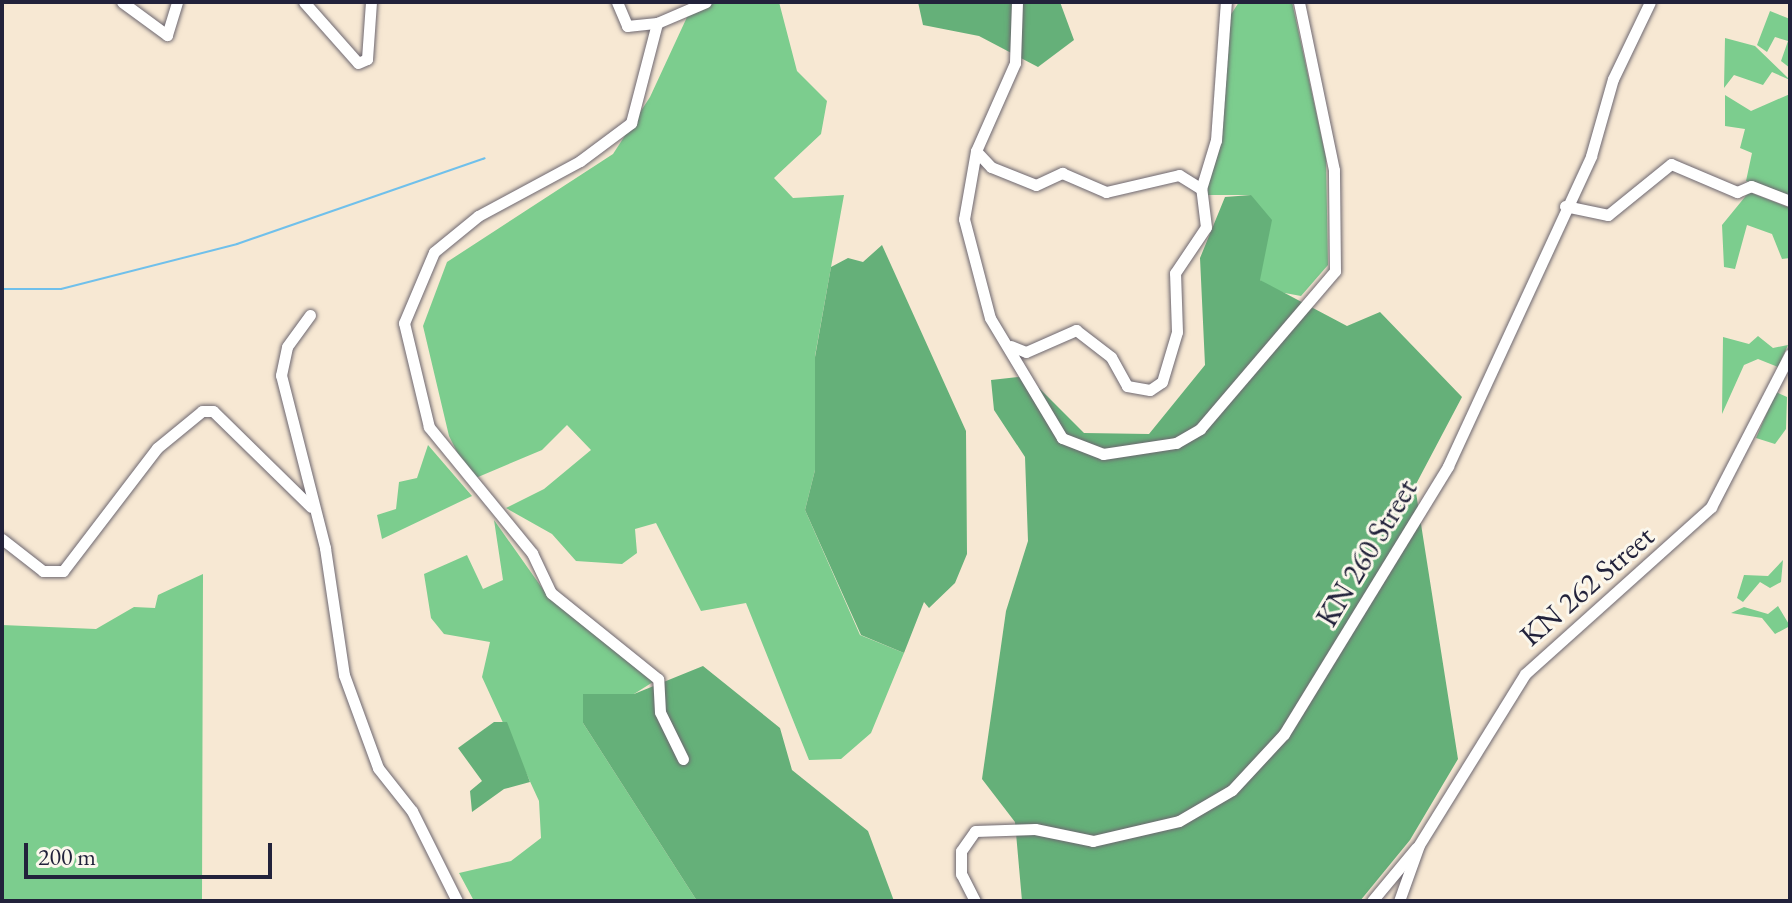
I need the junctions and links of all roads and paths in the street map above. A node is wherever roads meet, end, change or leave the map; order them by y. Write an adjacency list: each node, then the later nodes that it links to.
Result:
1 (122, 2): 2 (street)
2 (177, 2)
3 (304, 2): 4 (street)
4 (371, 2)
5 (617, 2): 11 (street)
6 (706, 2): 11 (street)
7 (1017, 2): 12 (street)
8 (1226, 2): 13 (street)
9 (1299, 2): 17 (street)
10 (1650, 2): 15 (street, KN 260 Street)
11 (657, 23): 21 (street)
12 (976, 151): 13 (street); 17 (street)
13 (1201, 189): 17 (street)
14 (1790, 201): 15 (street)
15 (1565, 206): 24 (street, KN 260 Street)
16 (310, 315): 19 (street)
17 (1011, 345)
18 (1790, 354): 22 (street, KN 262 Street)
19 (314, 510): 20 (street); 23 (street)
20 (2, 539)
21 (683, 759)
22 (1419, 845): 25 (street); 26 (street, KN 262 Street)
23 (457, 901)
24 (975, 901)
25 (1372, 901)
26 (1399, 901)

